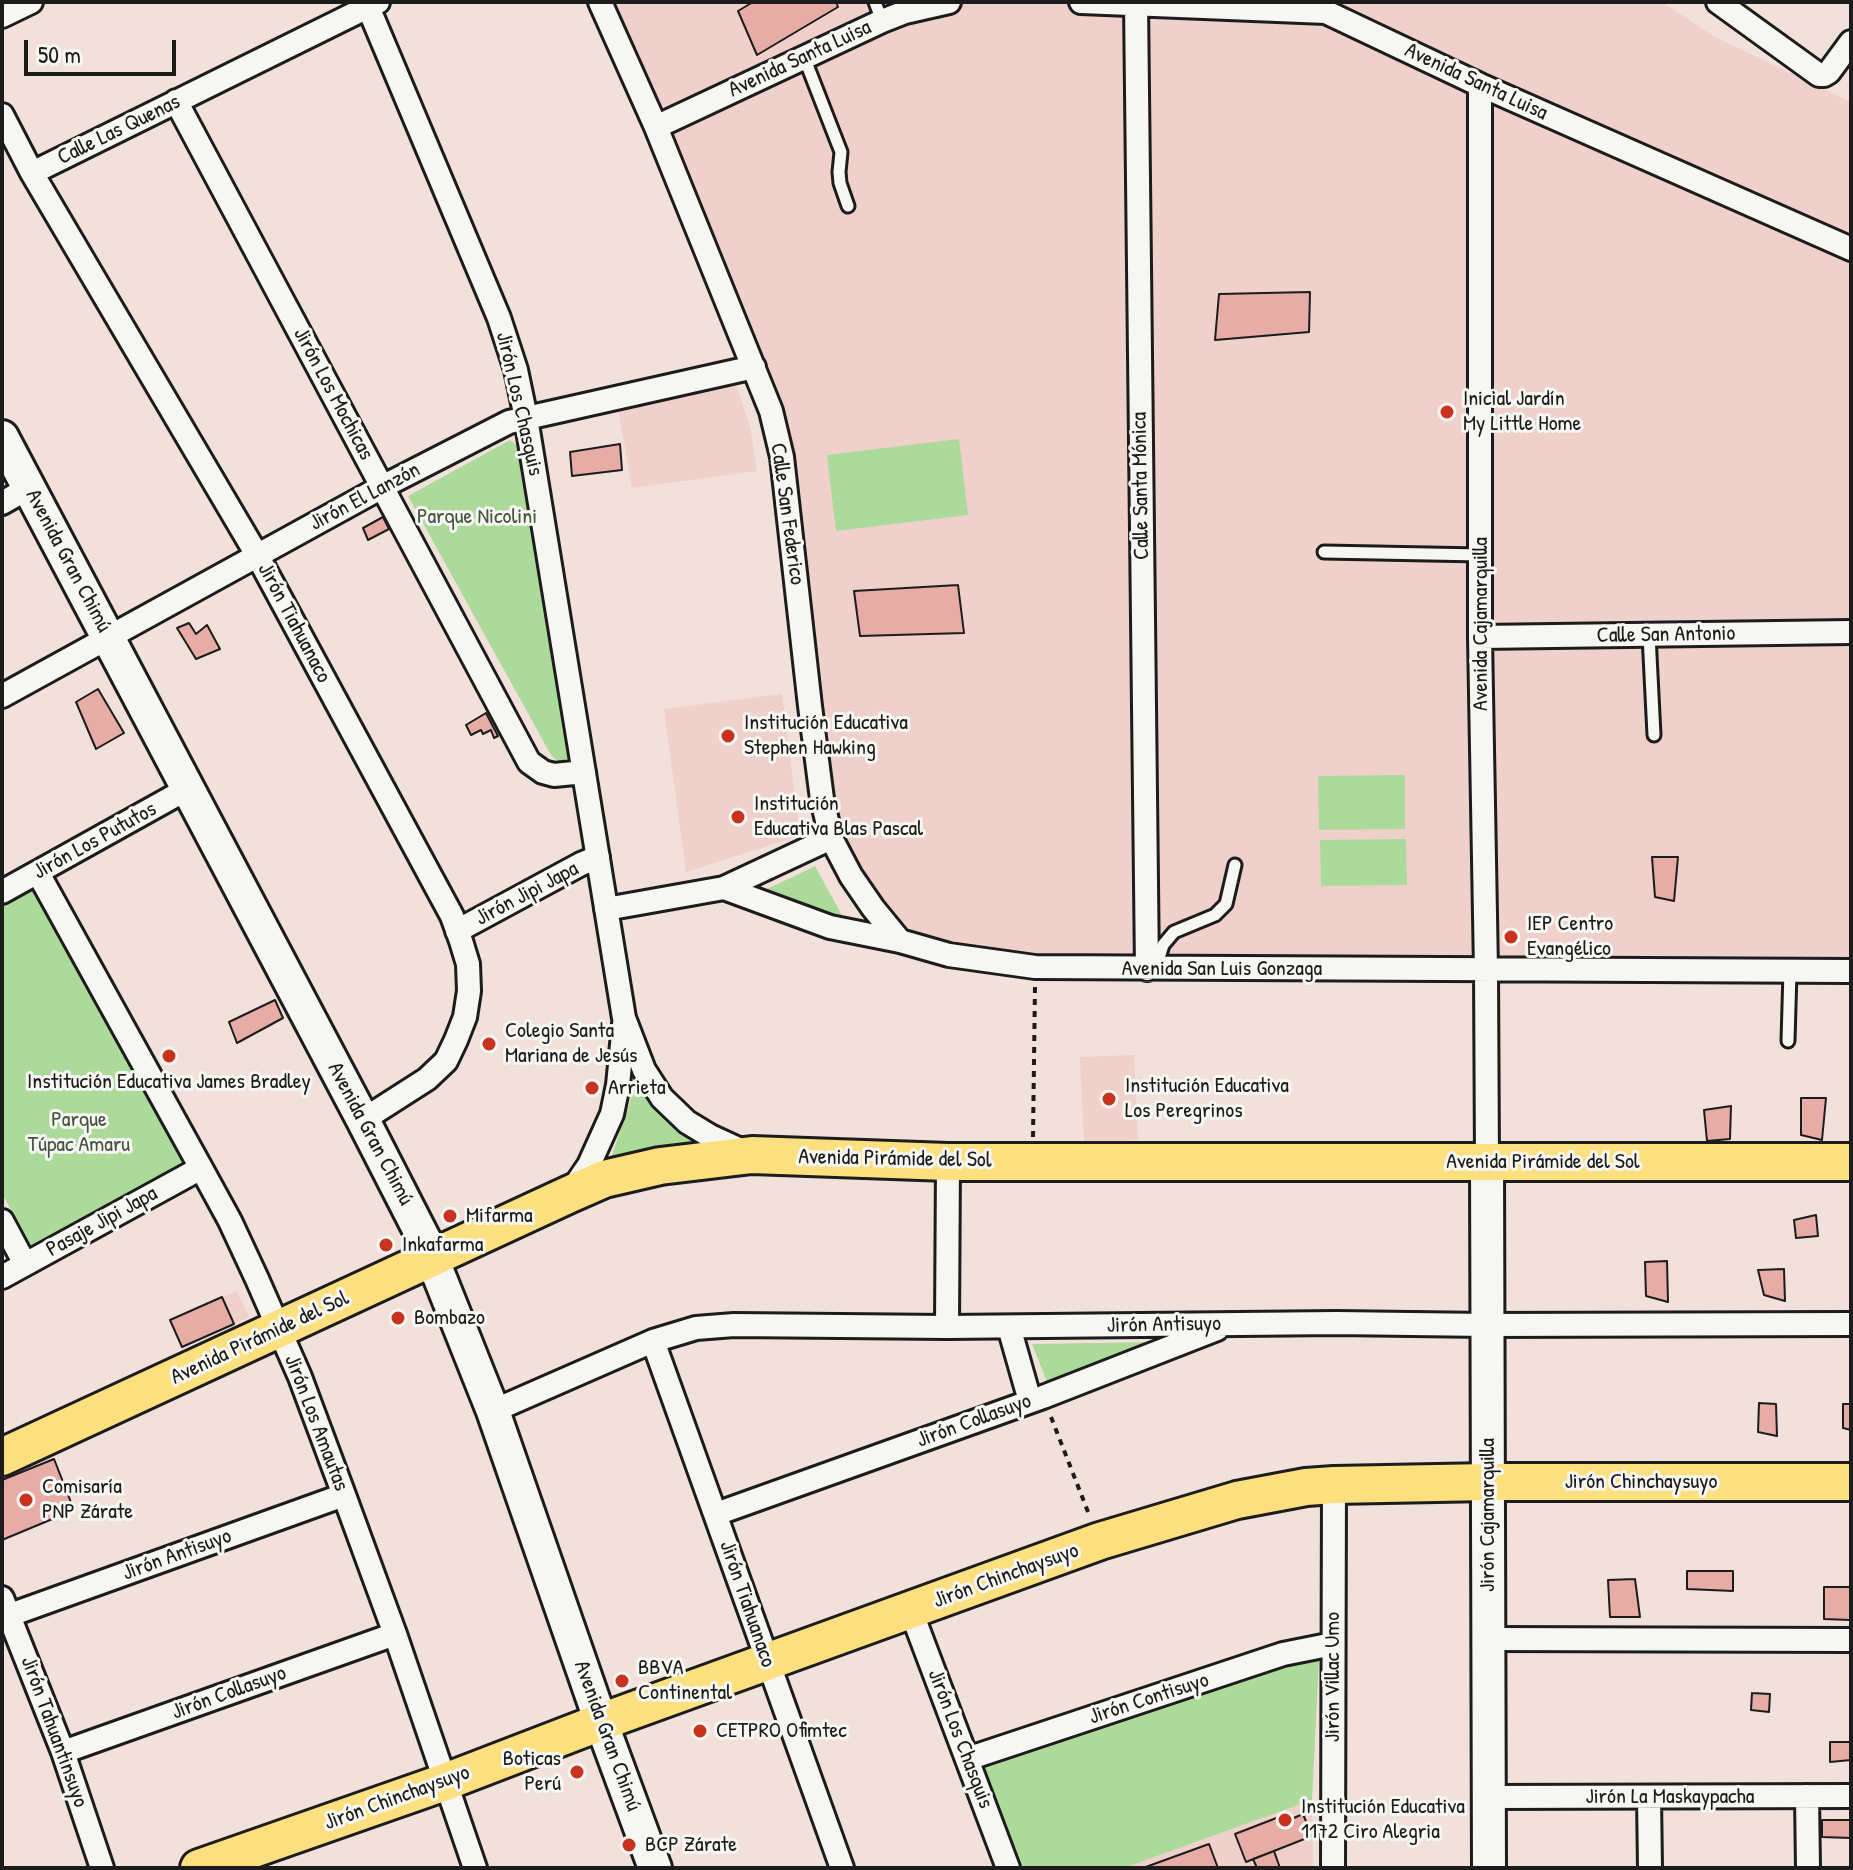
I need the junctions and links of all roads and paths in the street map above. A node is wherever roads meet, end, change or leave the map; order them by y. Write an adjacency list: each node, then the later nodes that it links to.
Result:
1 (31, 2): 10 (street)
2 (600, 2): 16 (street, Calle San Federico)
3 (949, 2): 9 (street, Avenida Santa Luisa)
4 (1081, 2): 6 (street, Avenida Santa Luisa)
5 (1718, 2): 11 (street)
6 (1136, 3): 8 (street, Avenida Santa Luisa); 47 (street, Calle Santa Mónica)
7 (371, 4): 14 (street, Calle Las Quenas); 21 (street, Jirón Los Chasquis)
8 (1326, 7): 13 (street, Avenida Santa Luisa)
9 (878, 11): 12 (street, Avenida Santa Luisa)
10 (2, 16)
11 (1851, 42)
12 (804, 56): 16 (street, Avenida Santa Luisa); 18 (lane)
13 (1480, 85): 19 (street, Avenida Santa Luisa); 28 (street, Avenida Cajamarquilla)
14 (176, 101): 17 (street, Calle Las Quenas); 24 (street, Jirón Los Mochicas)
15 (2, 115): 17 (street, Jirón Tiahuanaco)
16 (656, 127): 20 (street, Calle San Federico)
17 (32, 173): 27 (street, Jirón Tiahuanaco)
18 (848, 206)
19 (1851, 249)
20 (754, 367): 21 (street, Jirón El Lanzón); 37 (street, Calle San Federico)
21 (526, 418): 24 (street, Jirón El Lanzón); 35 (street, Jirón Los Chasquis)
22 (2, 437): 23 (street, Avenida Gran Chimú)
23 (30, 487): 25 (street); 32 (street, Avenida Gran Chimú)
24 (382, 487): 27 (street, Jirón El Lanzón); 35 (street, Jirón Los Mochicas)
25 (2, 503)
26 (1324, 552): 28 (lane)
27 (257, 555): 32 (street, Jirón El Lanzón); 44 (street, Jirón Tiahuanaco)
28 (1481, 555): 31 (street, Avenida Cajamarquilla)
29 (1851, 632): 30 (street, Calle San Antonio)
30 (1649, 635): 31 (street, Calle San Antonio); 34 (lane)
31 (1480, 637): 48 (street, Avenida Cajamarquilla)
32 (109, 638): 33 (street, Jirón El Lanzón); 36 (street, Avenida Gran Chimú)
33 (2, 696)
34 (1654, 735)
35 (584, 772): 38 (street, Jirón Los Chasquis)
36 (187, 789): 40 (street, Jirón Los Pututos); 53 (street, Avenida Gran Chimú)
37 (831, 838): 41 (street); 45 (street, Calle San Federico)
38 (598, 857): 43 (street, Jirón Los Chasquis); 44 (street, Jirón Jipi Japa)
39 (1235, 865): 47 (lane)
40 (38, 873): 42 (street, Jirón Los Pututos); 59 (street, Jirón Los Amautas)
41 (724, 888): 43 (street); 45 (street, Avenida San Luis Gonzaga)
42 (2, 892)
43 (606, 909): 51 (street, Jirón Los Chasquis)
44 (457, 931): 53 (street, Jirón Tiahuanaco)
45 (900, 941): 46 (street, Avenida San Luis Gonzaga)
46 (1035, 967): 47 (street, Avenida San Luis Gonzaga); 54 (path)
47 (1151, 968): 48 (street, Avenida San Luis Gonzaga)
48 (1486, 970): 49 (street, Avenida San Luis Gonzaga); 57 (street, Avenida Cajamarquilla)
49 (1790, 971): 50 (street, Avenida San Luis Gonzaga); 52 (lane)
50 (1851, 971)
51 (624, 1018): 55 (street, Jirón Los Chasquis); 60 (street, Jirón Los Chasquis)
52 (1788, 1041)
53 (363, 1120): 62 (street, Avenida Gran Chimú)
54 (1033, 1140)
55 (752, 1155): 56 (main road, Avenida Pirámide del Sol); 60 (main road, Avenida Pirámide del Sol)
56 (948, 1162): 57 (main road, Avenida Pirámide del Sol); 68 (street)
57 (1487, 1162): 58 (main road, Avenida Pirámide del Sol); 67 (street, Jirón Cajamarquilla)
58 (1851, 1162)
59 (201, 1168): 63 (street, Pasaje Jipi Japa); 70 (street, Jirón Los Amautas)
60 (570, 1194): 62 (main road, Avenida Pirámide del Sol)
61 (2, 1221): 63 (street)
62 (433, 1259): 70 (main road, Avenida Pirámide del Sol); 73 (street, Avenida Gran Chimú)
63 (25, 1264): 64 (street, Pasaje Jipi Japa)
64 (2, 1277)
65 (1230, 1324): 67 (street, Jirón Antisuyo); 69 (street, Jirón Antisuyo); 72 (street, Jirón Collasuyo)
66 (1851, 1324): 67 (street, Jirón Antisuyo)
67 (1487, 1325): 75 (street, Jirón Cajamarquilla)
68 (947, 1327): 69 (street, Jirón Antisuyo); 71 (street, Jirón Antisuyo)
69 (1009, 1327): 72 (street)
70 (279, 1329): 74 (main road, Avenida Pirámide del Sol); 78 (street, Jirón Los Amautas)
71 (653, 1341): 73 (street, Jirón Antisuyo); 79 (street, Jirón Tiahuanaco)
72 (1037, 1399): 79 (street, Jirón Collasuyo); 80 (path)
73 (493, 1411): 88 (street, Avenida Gran Chimú)
74 (2, 1457)
75 (1488, 1482): 76 (main road, Jirón Chinchaysuyo); 77 (main road, Jirón Chinchaysuyo); 84 (street, Jirón Cajamarquilla)
76 (1851, 1482)
77 (1334, 1485): 80 (main road, Jirón Chinchaysuyo); 86 (street, Jirón Villac Umo)
78 (344, 1495): 81 (street, Jirón Antisuyo); 83 (street, Jirón Los Amautas)
79 (716, 1514): 87 (street, Jirón Tiahuanaco)
80 (1100, 1541): 82 (main road, Jirón Chinchaysuyo)
81 (6, 1606): 89 (street, Jirón Tahuantinsuyo)
82 (911, 1611): 87 (main road, Jirón Chinchaysuyo); 90 (street, Jirón Los Chasquis)
83 (395, 1634): 89 (street, Jirón Collasuyo); 91 (street, Jirón Los Amautas)
84 (1488, 1639): 85 (street); 94 (street, Jirón Cajamarquilla)
85 (1851, 1640)
86 (1333, 1644): 90 (street, Jirón Contisuyo); 102 (street, Jirón Villac Umo)
87 (767, 1661): 88 (main road, Jirón Chinchaysuyo); 100 (street, Jirón Tiahuanaco)
88 (601, 1722): 91 (main road, Jirón Chinchaysuyo); 99 (street, Avenida Gran Chimú)
89 (63, 1752): 96 (street, Jirón Tahuantinsuyo)
90 (967, 1759): 101 (street, Jirón Los Chasquis)
91 (445, 1782): 97 (main road, Jirón Chinchaysuyo); 98 (street, Jirón Los Amautas)
92 (1807, 1796): 93 (street, Jirón La Maskaypacha); 95 (street, Jirón La Maskaypacha); 105 (street)
93 (1851, 1796)
94 (1489, 1797): 95 (street, Jirón La Maskaypacha); 103 (street, Jirón Cajamarquilla)
95 (1649, 1797): 104 (street)
96 (102, 1868)
97 (199, 1868)
98 (475, 1868)
99 (655, 1868)
100 (842, 1868)
101 (1008, 1868)
102 (1333, 1868)
103 (1489, 1868)
104 (1650, 1868)
105 (1808, 1868)

